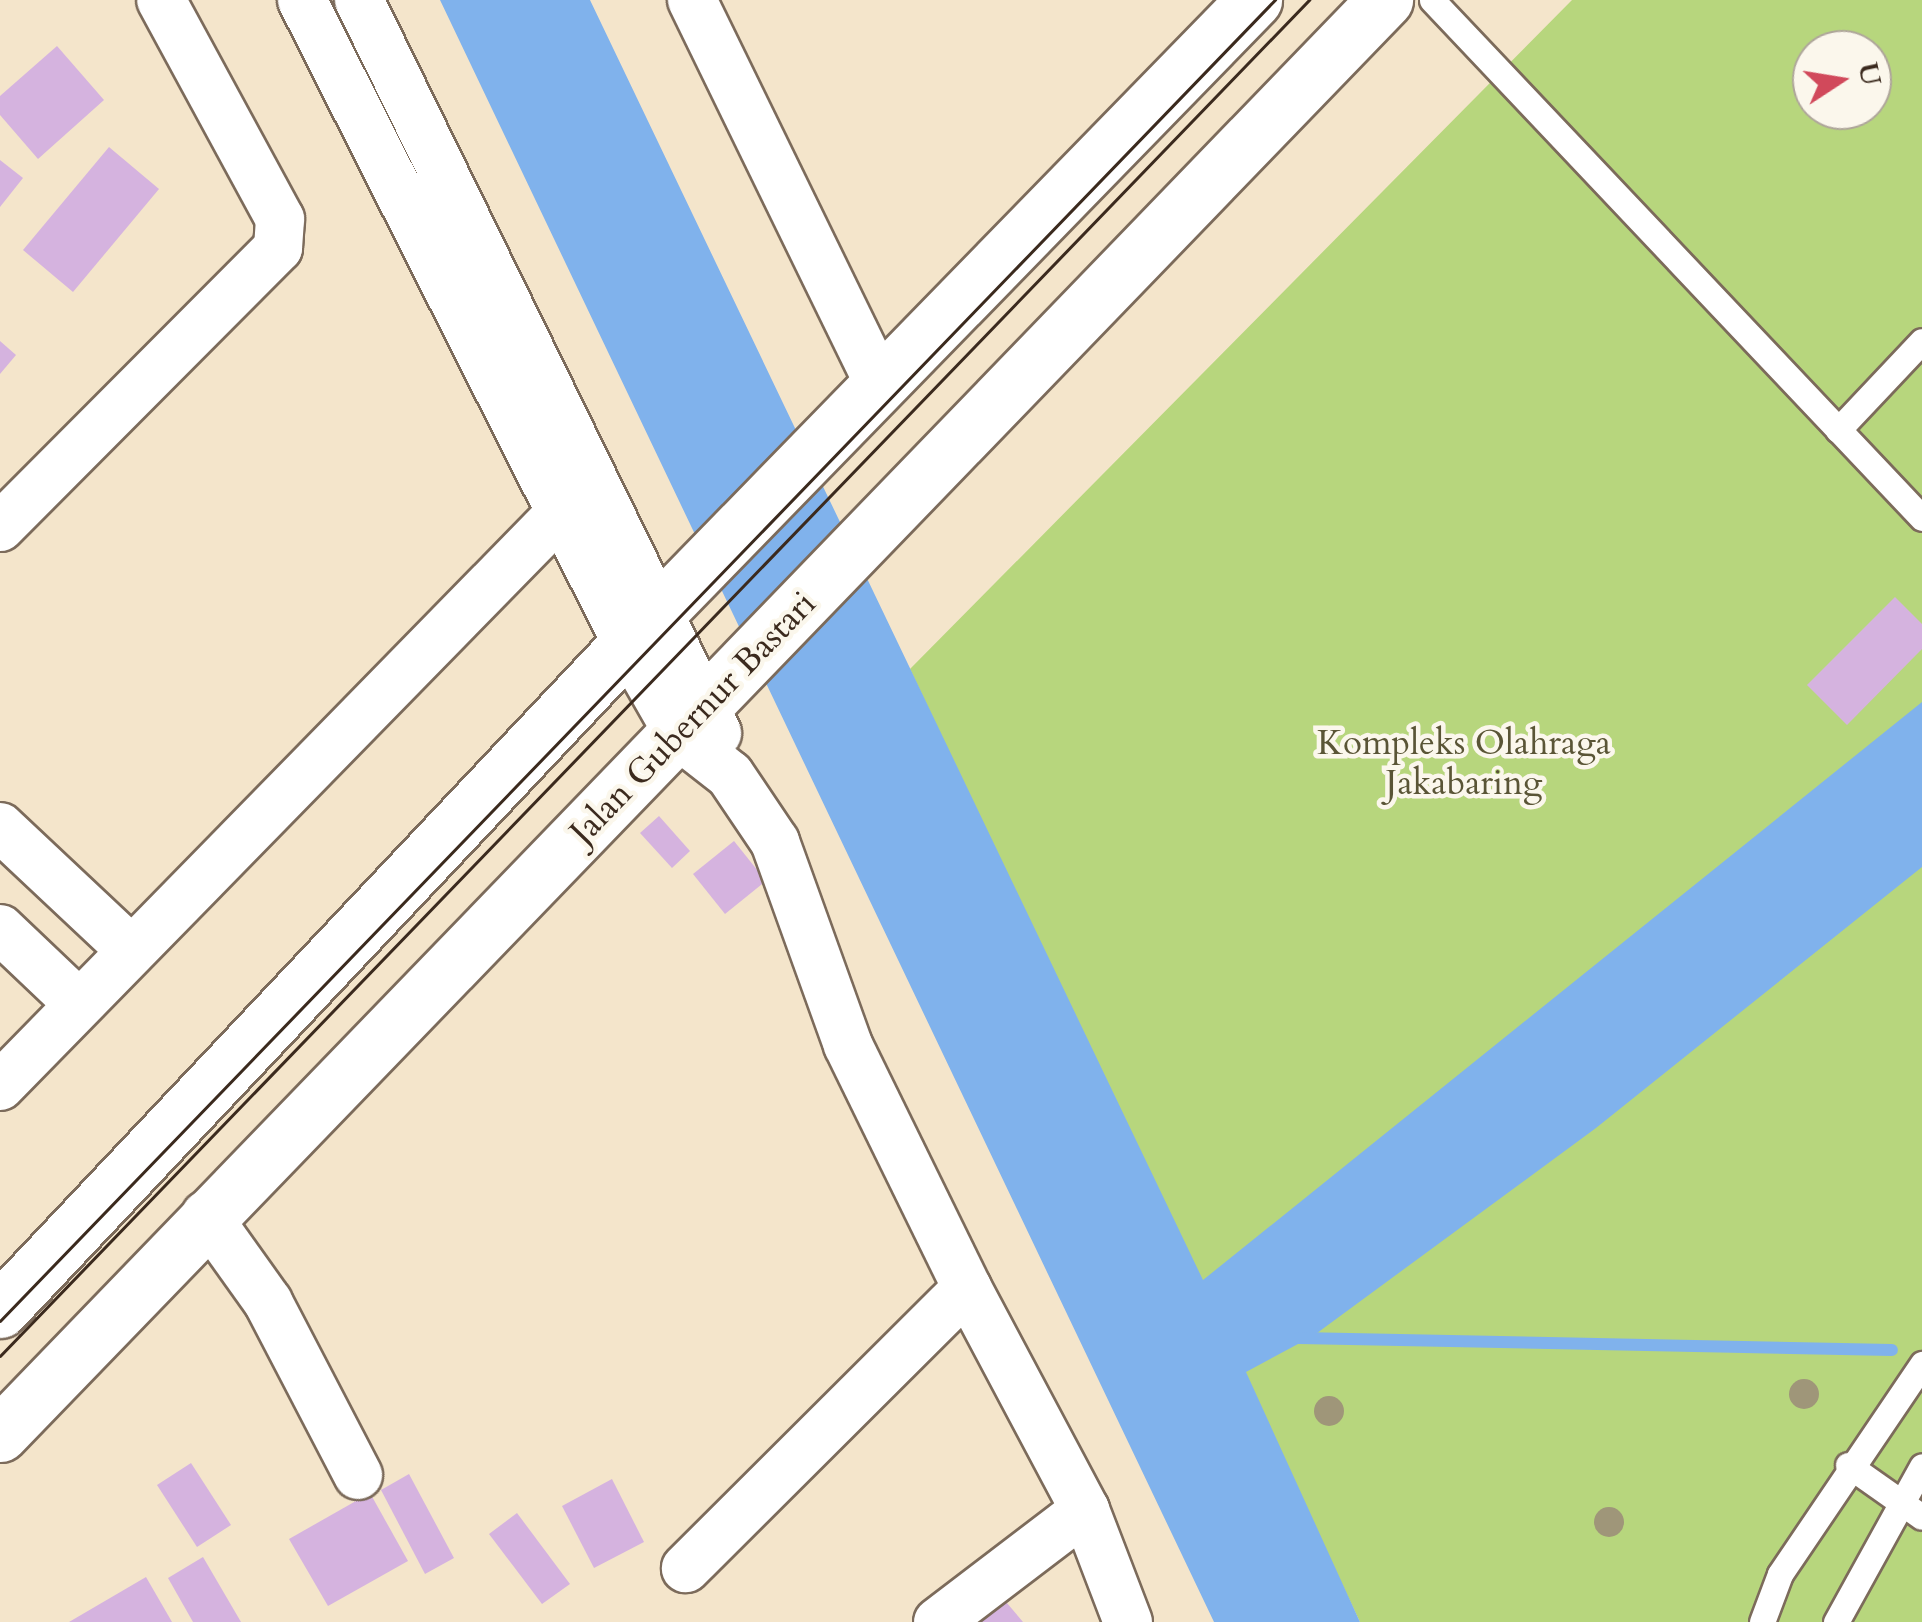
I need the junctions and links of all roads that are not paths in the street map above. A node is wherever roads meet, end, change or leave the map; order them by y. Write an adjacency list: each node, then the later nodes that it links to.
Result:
1 (161, 0): 14 (street)
2 (302, 0): 12 (street)
3 (359, 0): 11 (street)
4 (692, 0): 9 (street)
5 (1254, 0): 9 (highway)
6 (1385, 0): 16 (highway, Jalan Gubernur Bastari)
7 (1432, 0): 10 (lane)
8 (1922, 341): 10 (lane)
9 (880, 384): 15 (highway)
10 (1838, 430): 13 (lane)
11 (593, 480): 12 (street); 15 (street)
12 (559, 516): 15 (street); 19 (street)
13 (1922, 518)
14 (0, 526)
15 (654, 618): 16 (street); 24 (highway)
16 (708, 703): 22 (highway, Jalan Gubernur Bastari); 23 (street)
17 (0, 828): 19 (street)
18 (0, 929): 20 (street)
19 (131, 950): 20 (street)
20 (79, 1004): 21 (street)
21 (0, 1086)
22 (206, 1216): 26 (highway, Jalan Gubernur Bastari); 29 (street)
23 (968, 1288): 30 (street); 32 (street)
24 (0, 1310)
25 (1922, 1364): 27 (lane)
26 (0, 1434)
27 (1848, 1464): 31 (lane); 35 (lane)
28 (1922, 1466): 31 (lane)
29 (358, 1475)
30 (1085, 1510): 33 (street); 34 (street)
31 (1911, 1510): 36 (lane)
32 (686, 1568)
33 (938, 1622)
34 (1128, 1622)
35 (1762, 1622)
36 (1836, 1622)

